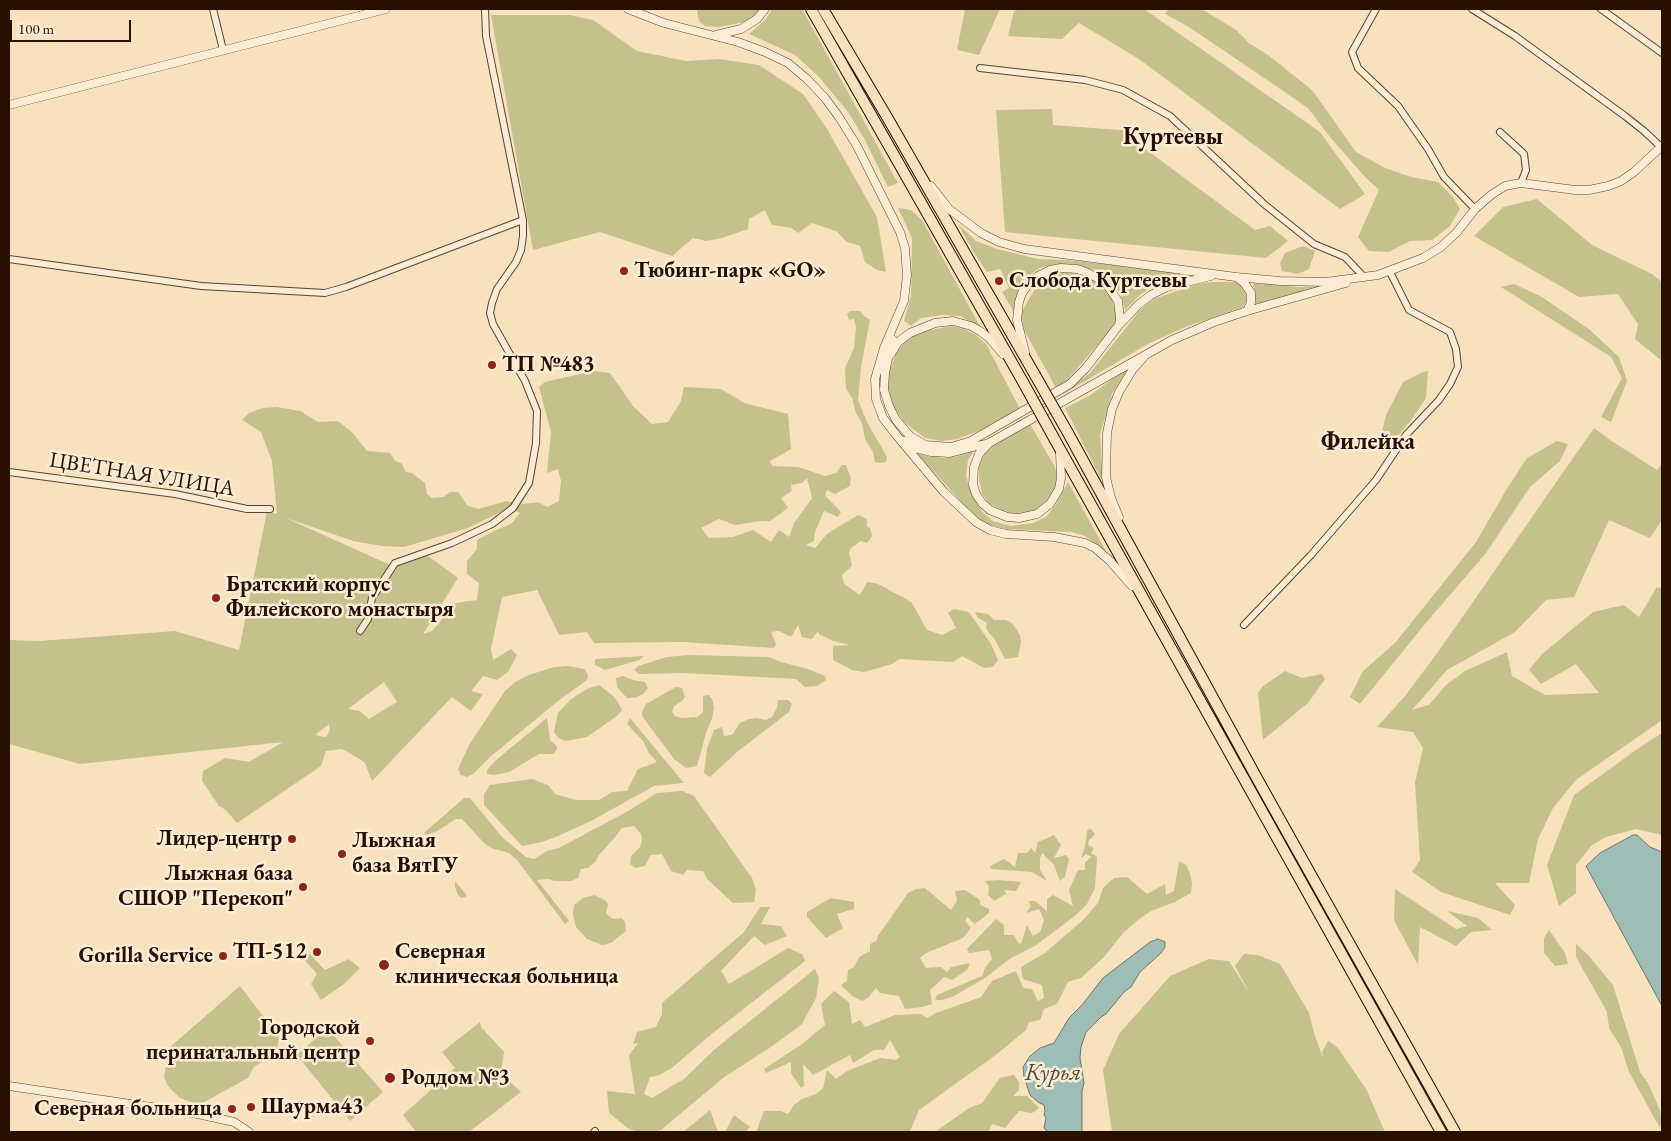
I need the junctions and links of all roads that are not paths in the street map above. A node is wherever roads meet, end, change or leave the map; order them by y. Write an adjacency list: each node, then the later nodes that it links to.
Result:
1 (214, 9): 12 (street)
2 (386, 9): 12 (street)
3 (485, 9): 21 (street)
4 (628, 9): 11 (street)
5 (765, 9): 11 (street)
6 (811, 9): 32 (highway)
7 (824, 9): 18 (highway)
8 (1376, 9): 20 (street)
9 (1472, 9): 17 (street)
10 (1601, 9): 13 (street)
11 (712, 35): 29 (street)
12 (223, 50): 15 (street)
13 (1662, 53)
14 (980, 68): 26 (street)
15 (9, 105)
16 (1500, 132): 19 (street)
17 (1662, 146): 19 (street)
18 (920, 173): 24 (street); 31 (highway)
19 (1521, 183): 20 (street)
20 (1475, 209): 23 (street)
21 (523, 220): 22 (street); 42 (street)
22 (9, 259)
23 (1390, 272): 26 (street); 41 (street)
24 (1218, 275): 25 (street); 28 (street)
25 (1236, 277): 26 (street); 27 (street)
26 (1364, 277): 27 (street)
27 (1247, 311): 30 (street)
28 (1119, 325): 31 (street); 33 (street)
29 (894, 327): 33 (street); 34 (street)
30 (1153, 350): 35 (street); 39 (street)
31 (1026, 359): 39 (highway, bridge)
32 (1014, 366): 33 (street); 36 (highway, bridge)
33 (885, 373)
34 (897, 436): 35 (street); 40 (street)
35 (989, 443): 36 (street)
36 (1057, 444): 40 (highway)
37 (9, 472): 38 (street, ЦВЕТНАЯ УЛИЦА)
38 (270, 509)
39 (1133, 551): 46 (highway)
40 (1148, 605): 45 (highway)
41 (1244, 625)
42 (360, 631)
43 (9, 1086): 44 (street)
44 (249, 1132)
45 (1441, 1132)
46 (1455, 1132)

